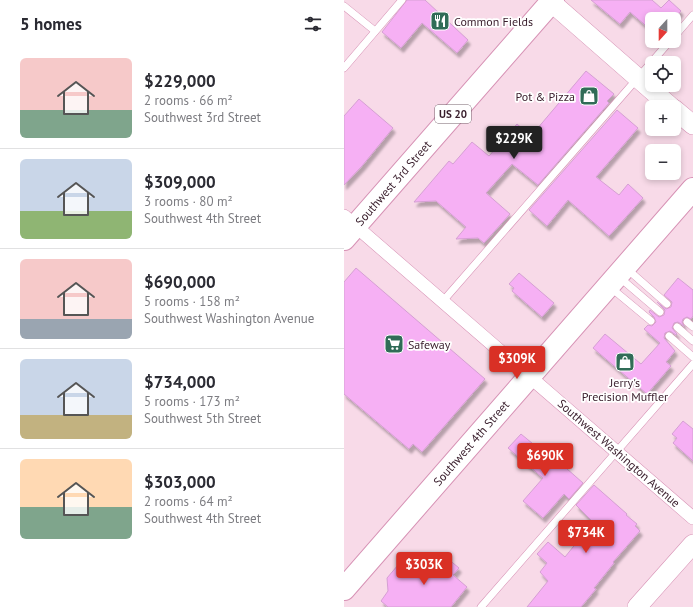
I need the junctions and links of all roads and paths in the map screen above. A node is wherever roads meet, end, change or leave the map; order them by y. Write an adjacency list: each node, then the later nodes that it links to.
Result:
1 (402, 0): 6 (lane)
2 (551, 1): 9 (main road); 14 (highway, Southwest 3rd Street / US 20)
3 (344, 6): 6 (lane)
4 (693, 15): 5 (lane)
5 (681, 28)
6 (375, 31): 8 (lane)
7 (664, 48): 9 (lane)
8 (344, 68)
9 (637, 79): 10 (main road); 16 (lane)
10 (663, 100)
11 (681, 115): 12 (main road)
12 (693, 125)
13 (693, 189): 15 (highway, Southwest 4th Street)
14 (348, 227): 16 (street, Southwest Washington Avenue)
15 (617, 276): 17 (lane); 18 (lane); 19 (lane); 25 (highway, Southwest 4th Street)
16 (443, 301): 25 (street, Southwest Washington Avenue)
17 (667, 304)
18 (660, 312)
19 (652, 321)
20 (677, 327): 22 (lane)
21 (669, 336): 23 (lane)
22 (693, 341)
23 (693, 357)
24 (693, 364): 26 (lane)
25 (530, 375): 26 (street, Southwest Washington Avenue); 29 (highway, Southwest 4th Street)
26 (617, 451): 27 (street, Southwest Washington Avenue); 30 (lane)
27 (693, 518)
28 (693, 544): 31 (main road)
29 (344, 590)
30 (481, 607)
31 (638, 607)

